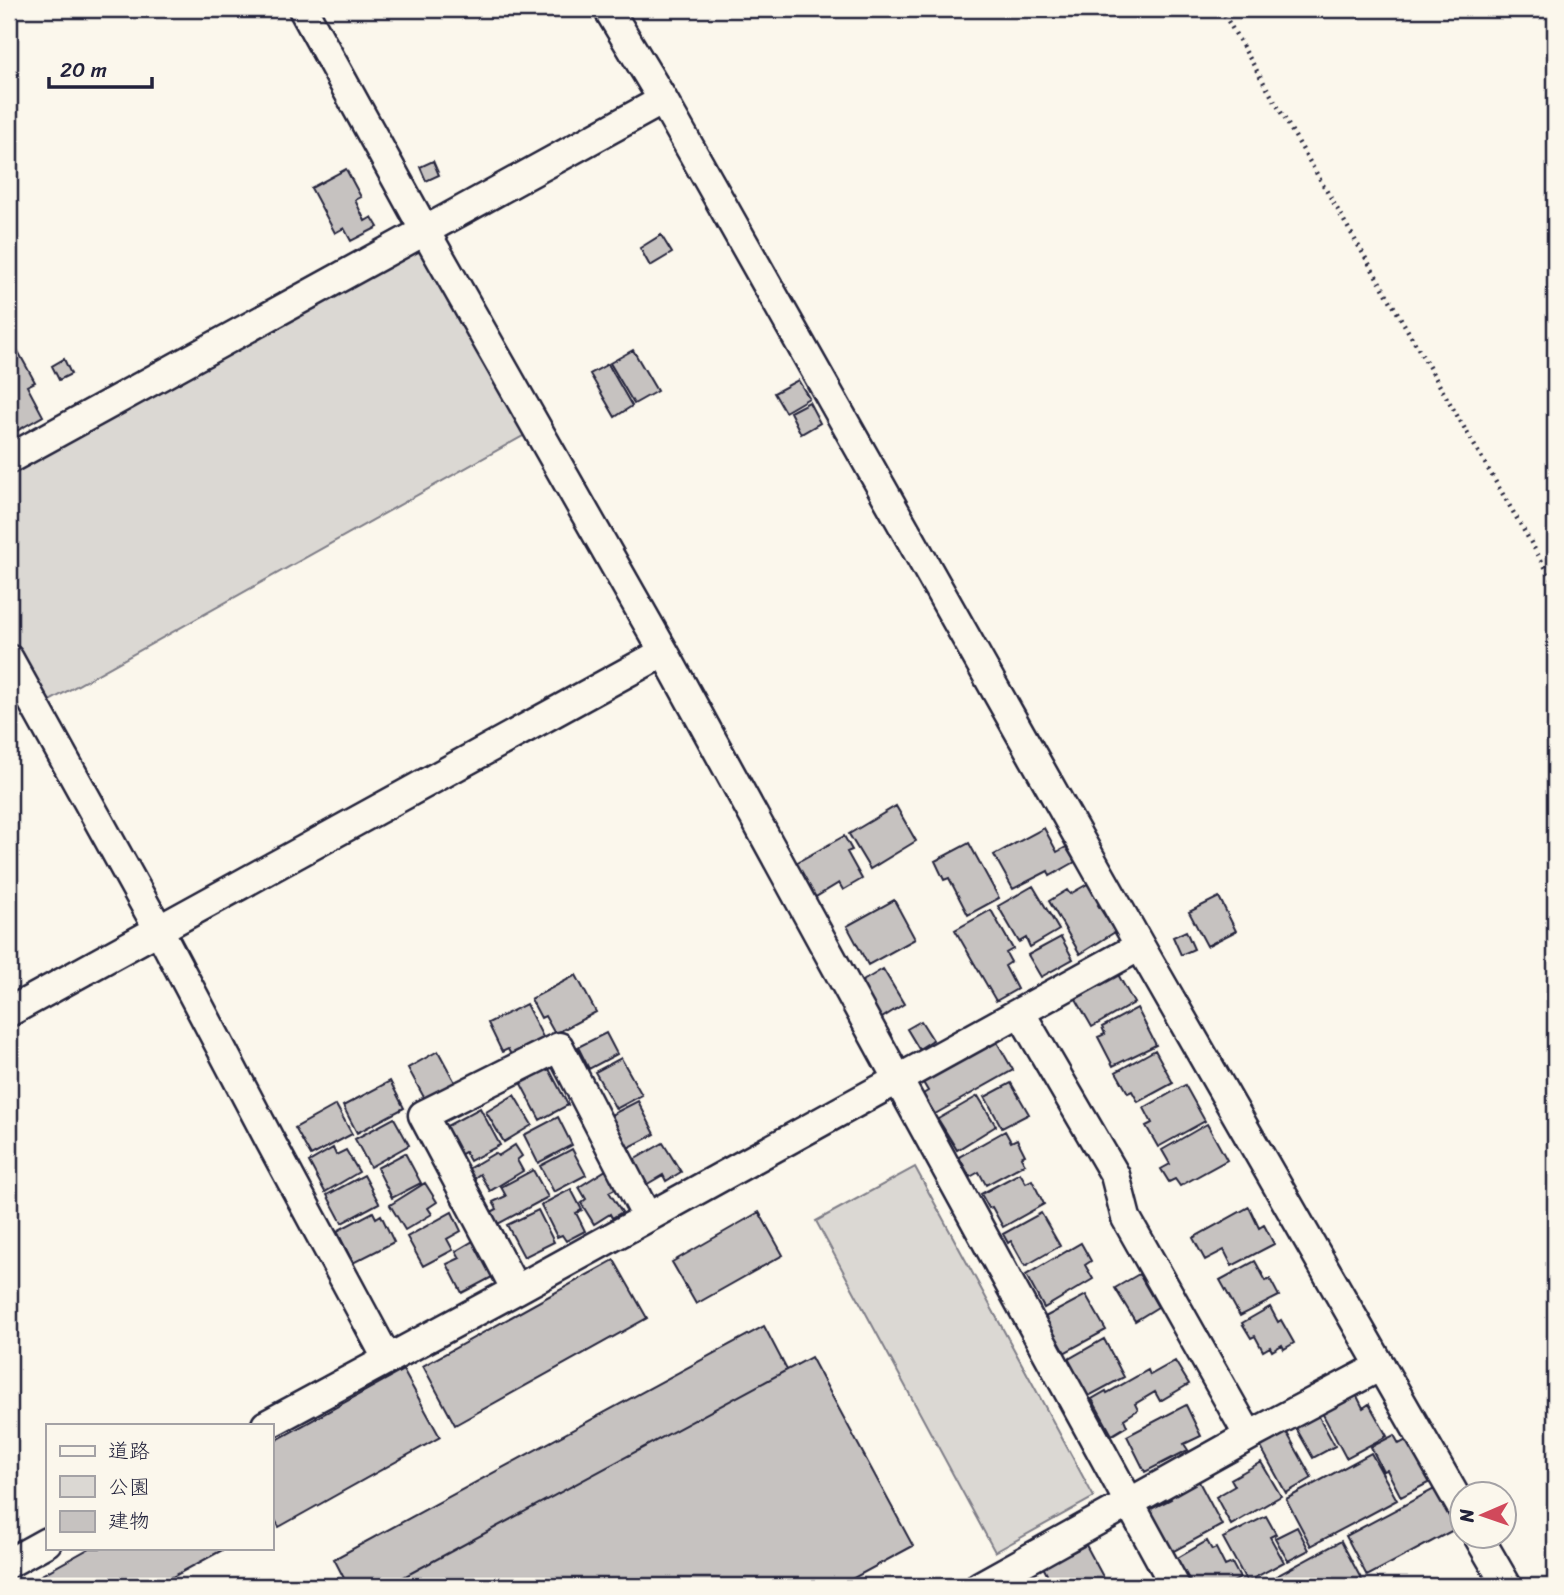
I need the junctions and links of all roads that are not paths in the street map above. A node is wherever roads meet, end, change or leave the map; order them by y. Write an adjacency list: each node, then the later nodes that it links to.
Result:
1 (303, 9): 4 (street)
2 (608, 9): 3 (street)
3 (663, 100): 4 (street); 9 (street)
4 (425, 231): 5 (street); 6 (street)
5 (9, 459)
6 (664, 652): 8 (street); 12 (street)
7 (9, 659): 8 (street)
8 (159, 930): 10 (street); 15 (street)
9 (1140, 946): 11 (street); 16 (street)
10 (9, 1012)
11 (1020, 1012): 12 (street); 18 (street)
12 (897, 1080): 13 (street); 20 (street)
13 (647, 1217): 14 (street); 14 (street)
14 (516, 1290): 15 (street)
15 (388, 1360): 17 (street)
16 (1381, 1366): 18 (street); 19 (street)
17 (268, 1424)
18 (1250, 1436): 20 (street)
19 (1448, 1483)
20 (1129, 1504): 24 (street); 25 (street)
21 (46, 1543): 23 (street)
22 (1487, 1550): 26 (street)
23 (9, 1563)
24 (980, 1586)
25 (1175, 1586)
26 (1507, 1586)

